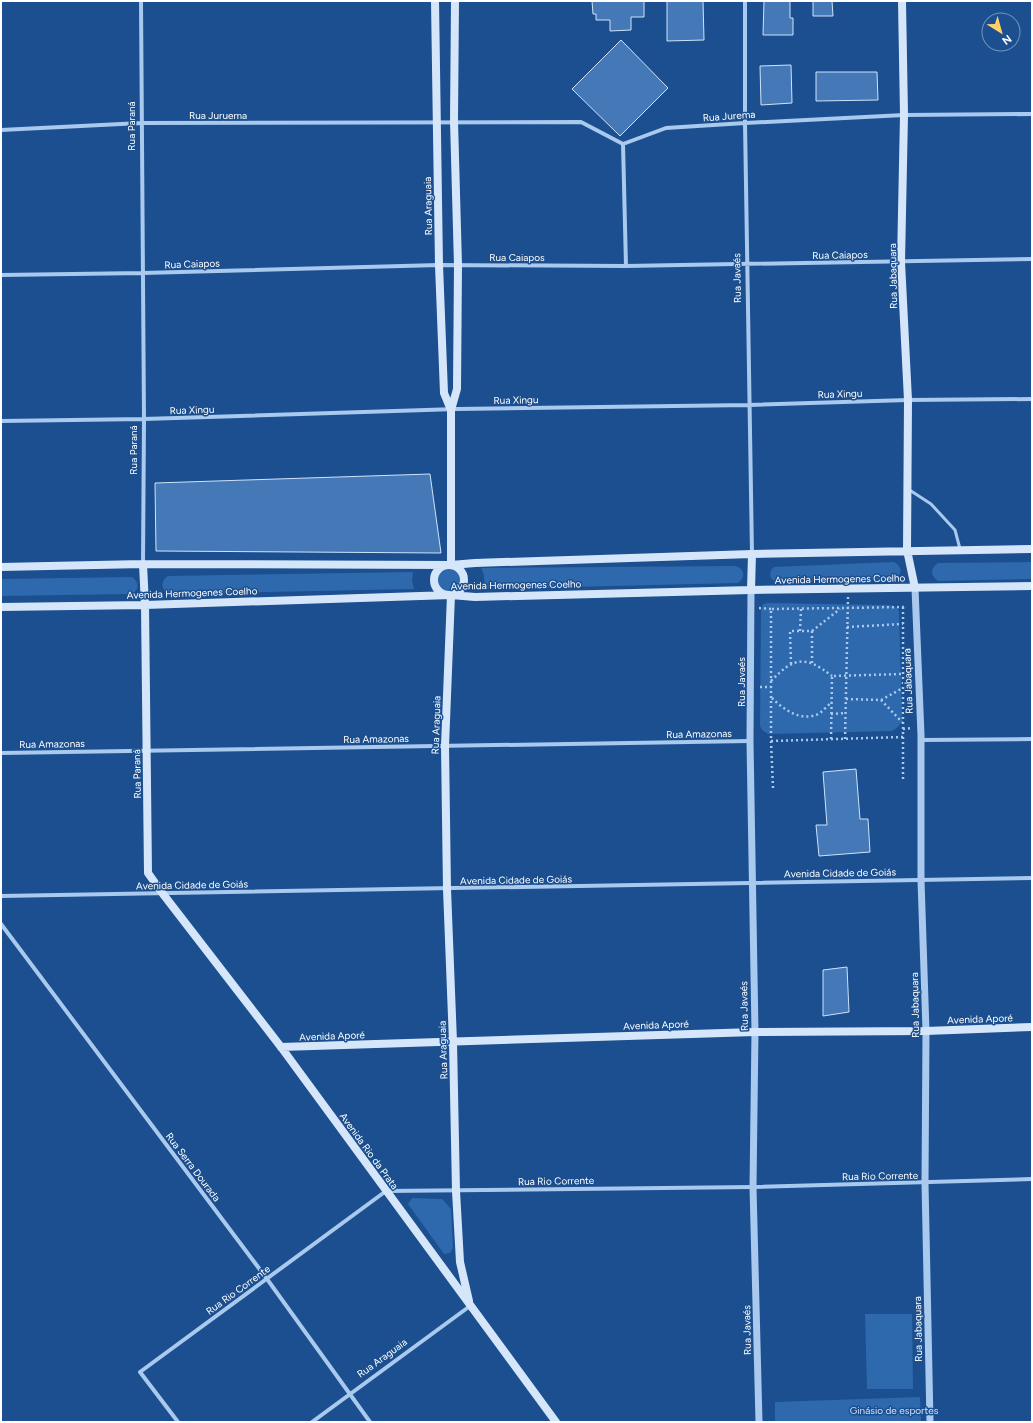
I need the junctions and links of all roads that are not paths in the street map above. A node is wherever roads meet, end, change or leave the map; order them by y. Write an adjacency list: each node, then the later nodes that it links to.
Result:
1 (140, 1): 10 (street, Rua Paraná)
2 (435, 1): 8 (main road, Rua Araguaia)
3 (455, 1): 9 (main road, Rua Araguaia)
4 (745, 1): 11 (street, Rua Javaés)
5 (902, 1): 7 (main road, Rua Jabaquara)
6 (1032, 114): 7 (street, Rua Jurema)
7 (904, 115): 11 (street, Rua Jurema); 15 (main road, Rua Jabaquara)
8 (436, 121): 9 (street); 10 (street, Rua Juruema); 16 (main road, Rua Araguaia)
9 (454, 122): 13 (street); 17 (main road, Rua Araguaia)
10 (141, 123): 12 (street, Rua Juruema); 20 (street, Rua Paraná)
11 (745, 123): 13 (street, Rua Jurema); 18 (street, Rua Javaés)
12 (1, 130)
13 (623, 144): 19 (street)
14 (1032, 259): 15 (street, Rua Caiapos)
15 (901, 262): 18 (street, Rua Caiapos); 23 (main road, Rua Jabaquara)
16 (439, 265): 17 (street, Rua Caiapos); 20 (street, Rua Caiapos); 25 (main road, Rua Araguaia)
17 (458, 265): 19 (street, Rua Caiapos); 25 (main road, Rua Araguaia)
18 (747, 265): 19 (street, Rua Caiapos); 24 (street, Rua Javaés)
19 (626, 266)
20 (143, 273): 21 (street, Rua Caiapos); 26 (street, Rua Paraná)
21 (1, 275)
22 (1032, 399): 23 (street, Rua Xingu)
23 (908, 400): 24 (street, Rua Xingu); 28 (main road, Rua Jabaquara)
24 (749, 405): 25 (street, Rua Xingu); 32 (street, Rua Javaés)
25 (451, 410): 26 (street, Rua Xingu); 34 (main road, Rua Araguaia)
26 (144, 419): 27 (street, Rua Xingu); 33 (street, Rua Paraná)
27 (1, 421)
28 (907, 489): 29 (lane); 31 (main road, Rua Jabaquara)
29 (960, 549): 30 (main road); 31 (main road)
30 (1032, 549)
31 (907, 550): 32 (main road); 37 (main road, Rua Jabaquara)
32 (752, 554): 34 (main road); 38 (main road)
33 (143, 564): 34 (main road); 35 (main road); 40 (main road, Rua Paraná)
34 (451, 565): 39 (main road); 39 (main road)
35 (1, 568)
36 (1032, 586): 37 (main road, Avenida Hermogenes Coelho)
37 (915, 588): 38 (main road, Avenida Hermogenes Coelho); 43 (street, Rua Jabaquara)
38 (751, 590): 39 (main road, Avenida Hermogenes Coelho); 44 (street, Rua Javaés)
39 (451, 595): 40 (main road, Avenida Hermogenes Coelho); 45 (main road, Rua Araguaia)
40 (145, 605): 41 (main road, Avenida Hermogenes Coelho); 46 (main road, Rua Paraná)
41 (1, 607)
42 (1032, 739): 43 (street)
43 (921, 740): 49 (street, Rua Jabaquara)
44 (750, 741): 45 (street, Rua Amazonas); 50 (street, Rua Javaés)
45 (445, 746): 46 (street, Rua Amazonas); 51 (main road, Rua Araguaia)
46 (147, 752): 47 (street, Rua Amazonas); 52 (main road, Rua Paraná)
47 (1, 753)
48 (1032, 878): 49 (street, Avenida Cidade de Goiás)
49 (921, 880): 50 (street, Avenida Cidade de Goiás); 56 (street, Rua Jabaquara)
50 (752, 883): 51 (street, Avenida Cidade de Goiás); 57 (street, Rua Javaés)
51 (448, 889): 52 (street, Avenida Cidade de Goiás); 58 (main road, Rua Araguaia)
52 (163, 894): 53 (street, Avenida Cidade de Goiás); 59 (main road, Avenida Rio da Prata)
53 (1, 896)
54 (1, 924): 65 (street, Rua Serra Dourada)
55 (1032, 1027): 56 (main road, Avenida Aporé)
56 (926, 1031): 57 (main road, Avenida Aporé); 61 (street, Rua Jabaquara)
57 (755, 1032): 58 (main road, Avenida Aporé); 62 (street, Rua Javaés)
58 (453, 1042): 59 (main road, Avenida Aporé); 64 (main road, Rua Araguaia)
59 (280, 1047): 63 (main road, Avenida Rio da Prata)
60 (1032, 1179): 61 (street, Rua Rio Corrente)
61 (925, 1183): 62 (street, Rua Rio Corrente); 73 (street, Rua Jabaquara)
62 (753, 1187): 64 (street, Rua Rio Corrente); 72 (street, Rua Javaés)
63 (386, 1191): 64 (street, Rua Rio Corrente); 65 (street, Rua Rio Corrente); 66 (main road, Avenida Rio da Prata)
64 (456, 1191): 66 (main road, Rua Araguaia)
65 (267, 1279): 67 (street, Rua Serra Dourada); 68 (street, Rua Rio Corrente)
66 (470, 1306): 67 (street, Rua Araguaia); 71 (main road, Avenida Rio da Prata)
67 (350, 1394): 69 (street, Rua Araguaia); 70 (street, Rua Serra Dourada)
68 (178, 1422)
69 (312, 1422)
70 (370, 1422)
71 (556, 1422)
72 (759, 1422)
73 (930, 1422)

